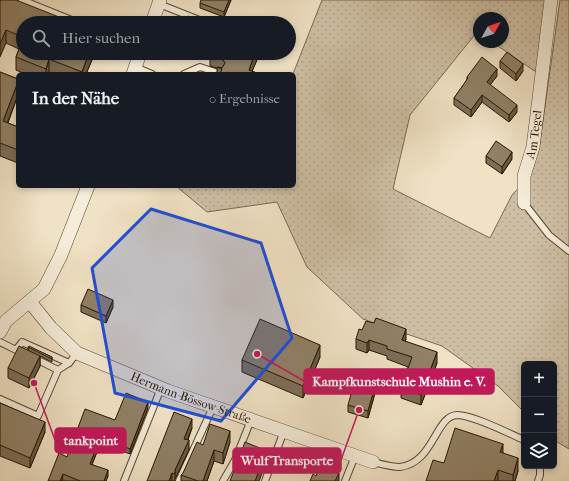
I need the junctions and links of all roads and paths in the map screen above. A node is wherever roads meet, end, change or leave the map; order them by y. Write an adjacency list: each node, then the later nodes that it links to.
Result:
1 (22, 0): 4 (lane)
2 (551, 0): 12 (street, Am Tegel)
3 (159, 2): 5 (street); 6 (lane)
4 (62, 16)
5 (154, 16)
6 (191, 16)
7 (138, 60): 8 (street)
8 (134, 71)
9 (189, 72): 10 (lane)
10 (216, 72)
11 (87, 188): 14 (street)
12 (524, 203): 13 (lane, Am Tegel)
13 (569, 251)
14 (30, 302): 15 (street); 20 (street, Hermann-Bössow-Straße)
15 (0, 332)
16 (0, 342): 17 (lane)
17 (16, 350): 18 (lane); 20 (lane)
18 (23, 353)
19 (30, 356): 21 (lane)
20 (73, 358): 21 (lane); 22 (street, Hermann-Bössow-Straße)
21 (58, 370): 23 (lane)
22 (161, 388): 24 (street, Hermann-Bössow-Straße); 31 (lane)
23 (0, 399)
24 (213, 407): 25 (street, Hermann-Bössow-Straße); 32 (lane)
25 (251, 420): 26 (street, Hermann-Bössow-Straße); 33 (lane)
26 (284, 431): 28 (street, Hermann-Bössow-Straße); 34 (lane)
27 (521, 439): 29 (lane)
28 (355, 456): 29 (street, Hermann-Bössow-Straße); 35 (lane)
29 (373, 462)
30 (540, 469): 36 (lane)
31 (124, 481)
32 (179, 481)
33 (223, 481)
34 (265, 481)
35 (345, 481)
36 (538, 481)

